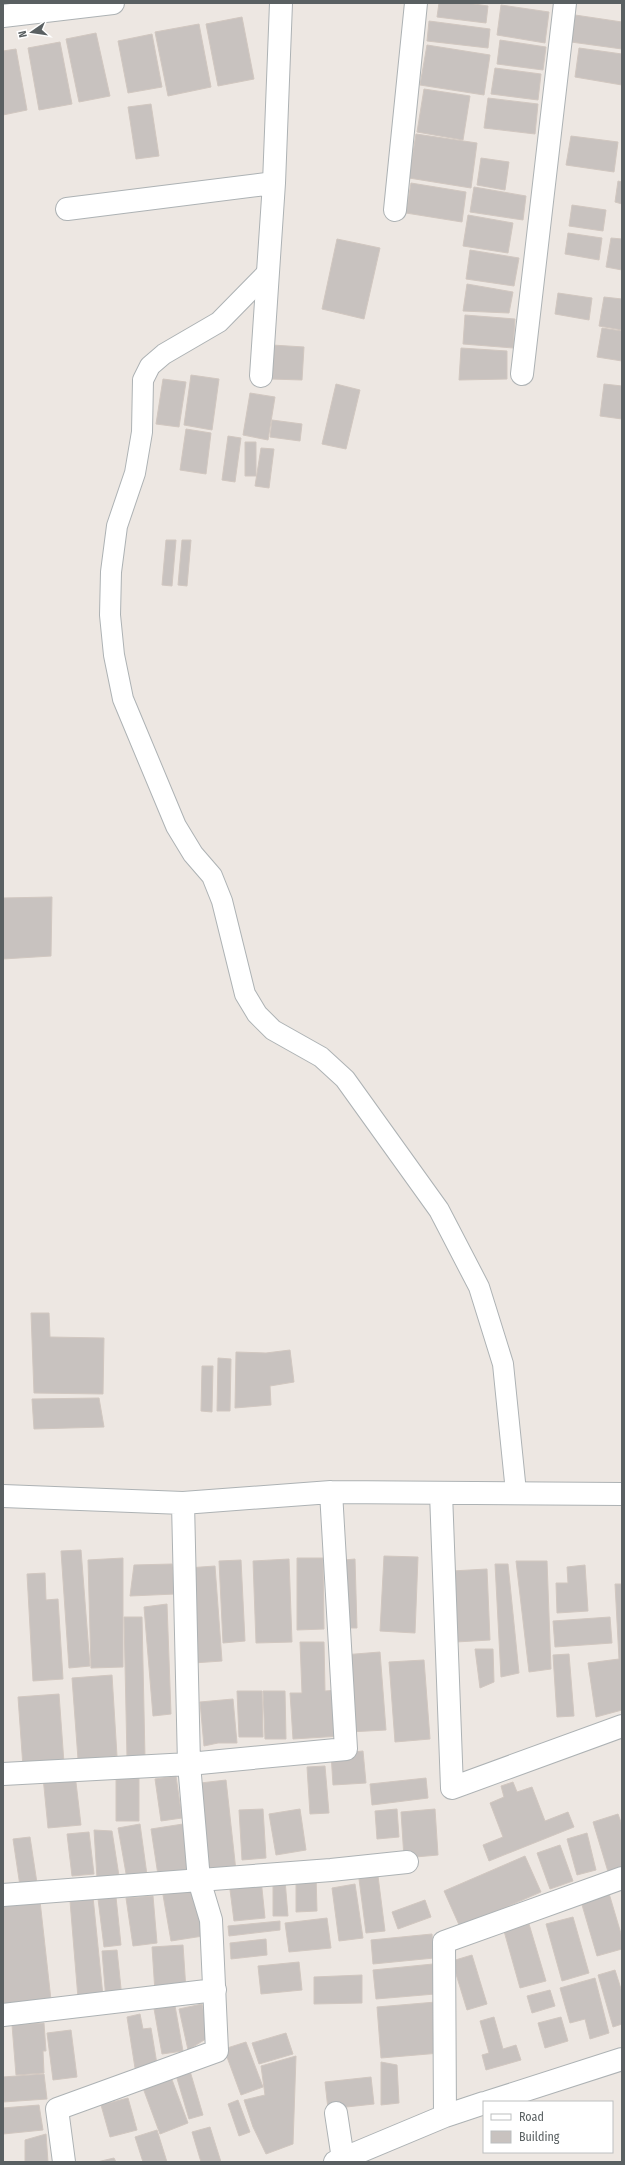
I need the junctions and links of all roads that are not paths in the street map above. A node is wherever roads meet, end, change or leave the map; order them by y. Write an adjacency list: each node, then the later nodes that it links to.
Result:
1 (113, 3): 5 (street)
2 (280, 3): 6 (street)
3 (416, 3): 8 (street)
4 (565, 3): 10 (street)
5 (3, 16)
6 (274, 184): 7 (street); 9 (street)
7 (67, 209)
8 (395, 210)
9 (268, 272): 11 (street); 13 (lane)
10 (522, 374)
11 (260, 376)
12 (331, 1492): 14 (street); 17 (street); 19 (street)
13 (516, 1492): 14 (street); 15 (street)
14 (441, 1493): 18 (street)
15 (622, 1494)
16 (3, 1496): 17 (street)
17 (183, 1503): 19 (street)
18 (622, 1726)
19 (189, 1764): 20 (street); 23 (street)
20 (3, 1774)
21 (407, 1862): 23 (street)
22 (622, 1878): 31 (street)
23 (199, 1880): 24 (street); 25 (street)
24 (3, 1895)
25 (215, 1990): 26 (street); 33 (street)
26 (3, 2015)
27 (622, 2059): 28 (street)
28 (491, 2101)
29 (483, 2103): 31 (street)
30 (336, 2113): 32 (street)
31 (445, 2116): 32 (street)
32 (339, 2161)
33 (64, 2162)

